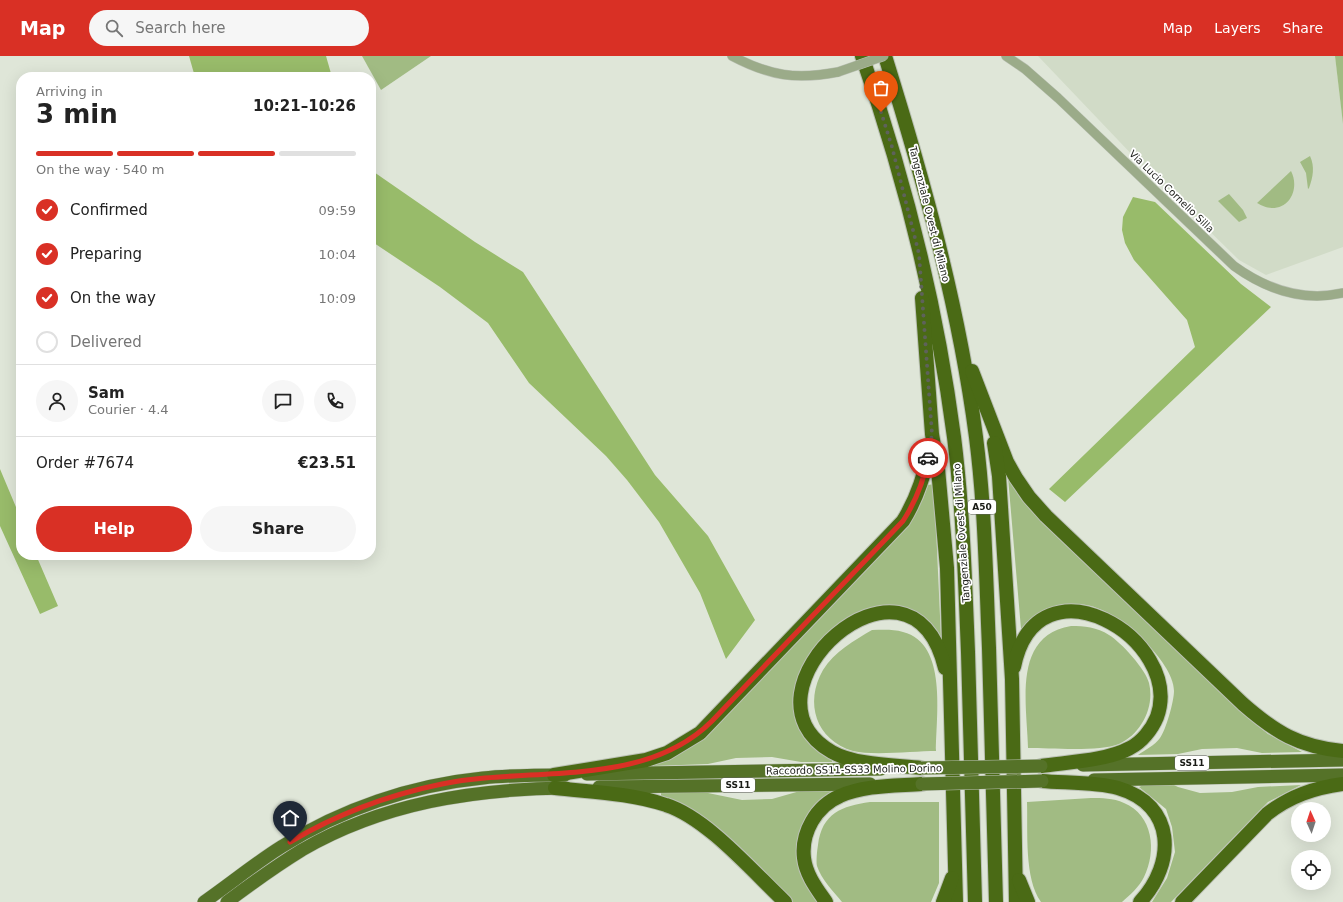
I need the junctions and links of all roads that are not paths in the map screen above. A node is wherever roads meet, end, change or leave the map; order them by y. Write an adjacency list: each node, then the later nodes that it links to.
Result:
1 (732, 56): 3 (street, bridge)
2 (862, 56): 5 (highway, Tangenziale Ovest di Milano / A50)
3 (884, 56): 7 (highway, Tangenziale Ovest di Milano / A50)
4 (1006, 56): 6 (street, Via Lucio Cornelio Silla)
5 (919, 254): 9 (highway); 29 (highway, Tangenziale Ovest di Milano / A50)
6 (1343, 293)
7 (961, 340): 8 (highway); 30 (highway, Tangenziale Ovest di Milano / A50)
8 (992, 425): 10 (highway); 12 (highway)
9 (932, 434): 11 (highway); 17 (highway)
10 (1012, 679): 14 (highway); 21 (highway)
11 (949, 681): 15 (highway); 22 (highway)
12 (1343, 751)
13 (1343, 760): 14 (highway, Raccordo SS11-SS33 Molino Dorino / SS11)
14 (1041, 766): 15 (highway, Raccordo SS11-SS33 Molino Dorino / SS11, bridge)
15 (921, 768): 17 (highway, Raccordo SS11-SS33 Molino Dorino / SS11)
16 (1343, 775): 18 (highway, Raccordo SS11-SS33 Molino Dorino / SS11)
17 (555, 781): 19 (highway, Raccordo SS11-SS33 Molino Dorino / SS11); 23 (highway, Raccordo SS11-SS33 Molino Dorino / SS11); 24 (highway, Raccordo SS11-SS33 Molino Dorino / SS11); 25 (highway)
18 (1042, 781): 19 (highway, Raccordo SS11-SS33 Molino Dorino / SS11, bridge); 33 (highway)
19 (922, 784): 26 (highway)
20 (1343, 784): 34 (highway)
21 (1015, 867): 31 (highway); 32 (highway)
22 (955, 868): 27 (highway); 28 (highway)
23 (204, 902)
24 (227, 902)
25 (785, 902)
26 (826, 902)
27 (943, 902)
28 (956, 902)
29 (975, 902)
30 (996, 902)
31 (1016, 902)
32 (1028, 902)
33 (1140, 902)
34 (1182, 902)

